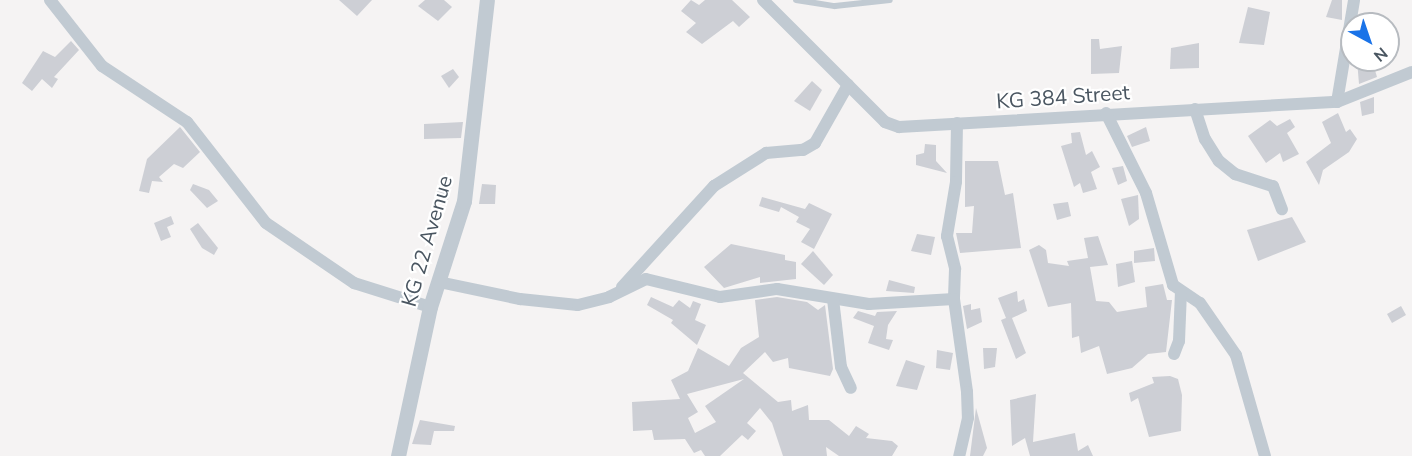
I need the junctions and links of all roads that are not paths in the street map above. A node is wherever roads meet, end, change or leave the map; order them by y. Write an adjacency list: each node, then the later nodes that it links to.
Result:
1 (50, 0): 19 (street)
2 (487, 0): 14 (street, KG 22 Avenue)
3 (763, 0): 8 (street, KG 384 Street)
4 (796, 0): 5 (lane)
5 (890, 0)
6 (1354, 0): 9 (street)
7 (1412, 73): 9 (street, KG 384 Street)
8 (848, 85): 12 (street, KG 384 Street); 15 (street)
9 (1337, 102): 10 (street, KG 384 Street)
10 (1195, 109): 11 (street, KG 384 Street); 13 (street)
11 (1106, 113): 12 (street, KG 384 Street); 16 (street)
12 (957, 123): 18 (street)
13 (1282, 209)
14 (439, 282): 15 (street); 19 (street, KG 22 Avenue)
15 (622, 287): 17 (street)
16 (1181, 292): 20 (street); 24 (street)
17 (833, 299): 18 (street); 21 (street)
18 (954, 299): 23 (street)
19 (430, 307): 22 (street, KG 22 Avenue)
20 (1174, 354)
21 (851, 388)
22 (398, 456)
23 (959, 456)
24 (1265, 456)

